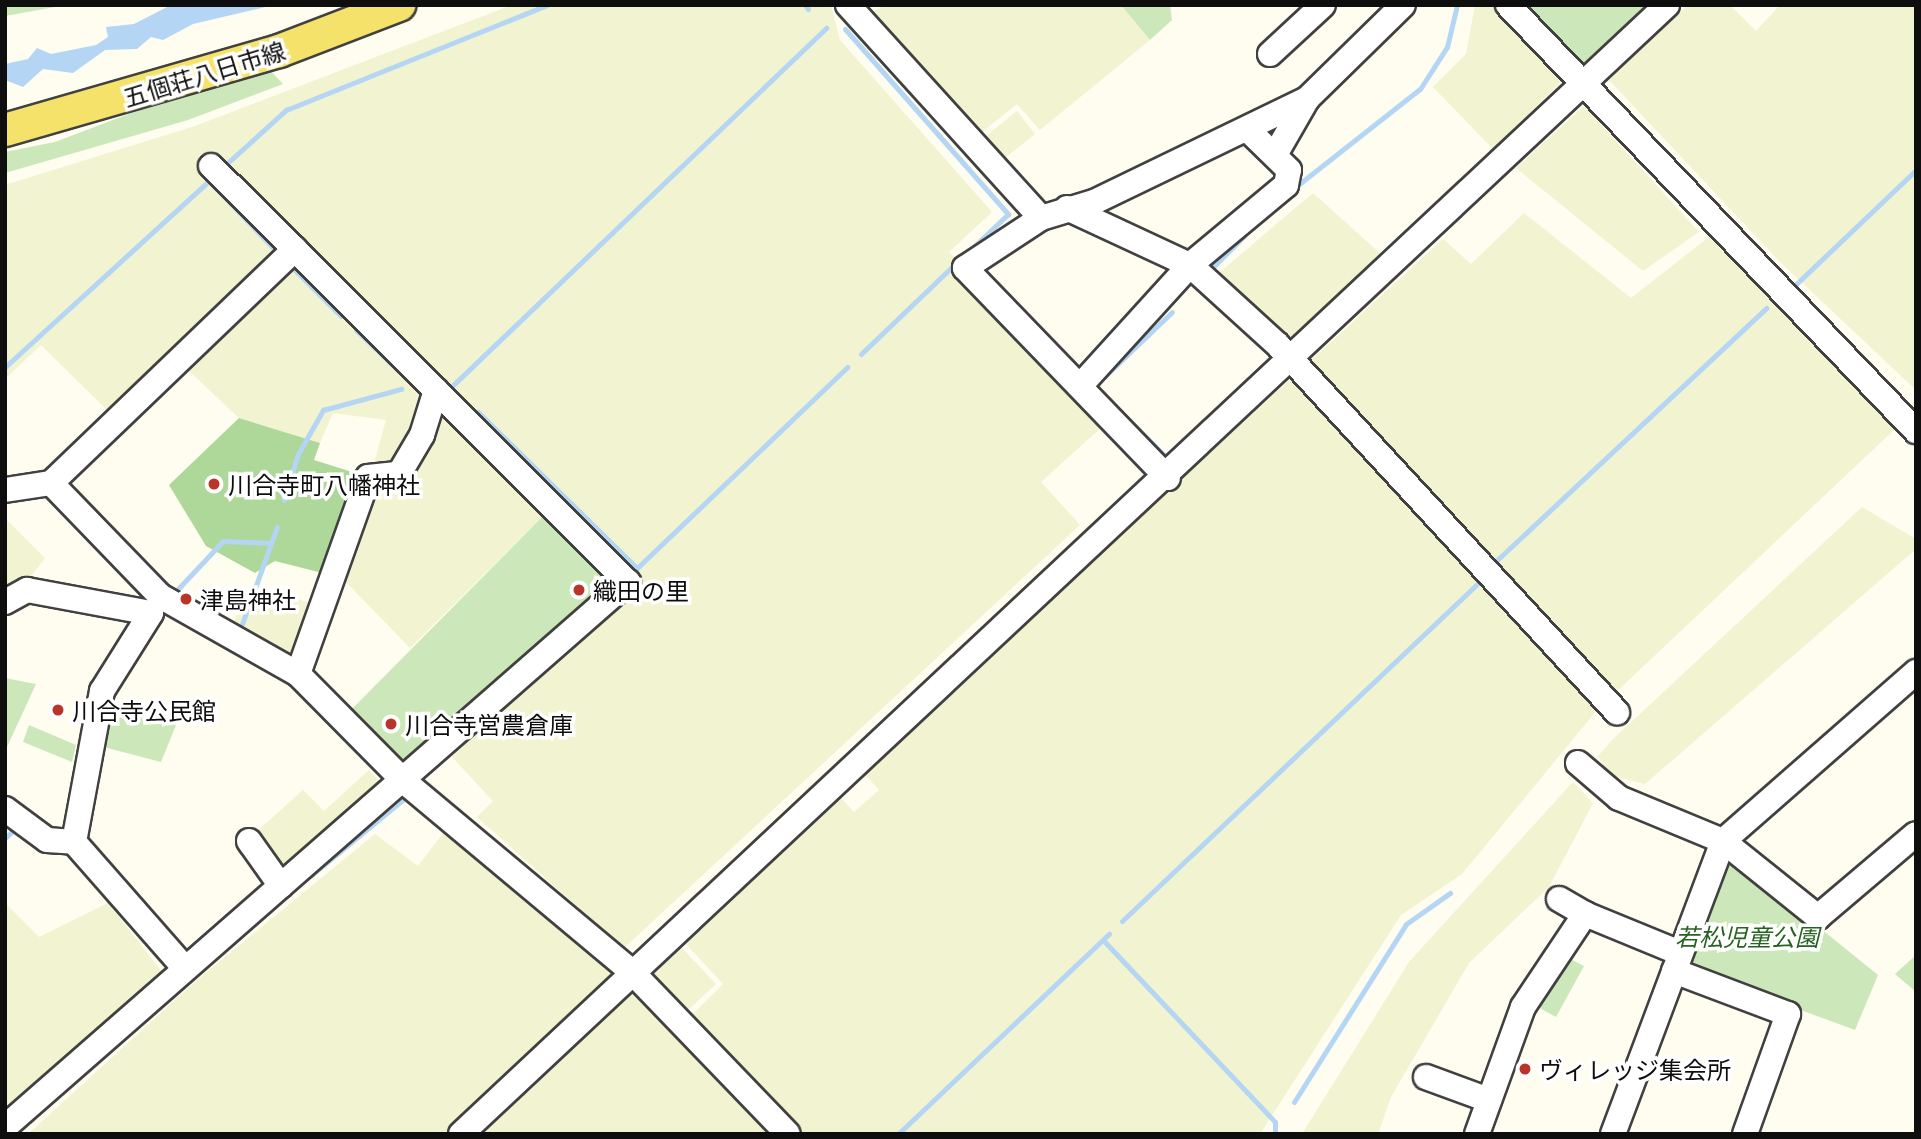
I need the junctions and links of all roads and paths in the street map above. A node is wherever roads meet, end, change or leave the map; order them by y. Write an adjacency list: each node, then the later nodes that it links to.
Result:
1 (400, 5): 10 (main road, 五個荘八日市線)
2 (1323, 5): 7 (street)
3 (1403, 5): 9 (street)
4 (1508, 5): 8 (street)
5 (1667, 5): 8 (street)
6 (856, 7): 15 (street)
7 (1270, 54)
8 (1582, 85): 18 (street); 21 (street)
9 (1307, 99): 11 (street); 12 (street)
10 (5, 130)
11 (1248, 130): 12 (street); 14 (street)
12 (1276, 153): 17 (street)
13 (211, 166): 16 (street)
14 (1067, 208): 15 (street); 17 (street)
15 (1041, 218): 19 (street)
16 (295, 249): 20 (street); 24 (street)
17 (1190, 265): 18 (street); 19 (street)
18 (1289, 364): 22 (street); 29 (street)
19 (1080, 386): 22 (street)
20 (436, 390): 28 (street); 31 (street)
21 (1916, 431)
22 (1168, 478): 42 (street)
23 (11, 481): 24 (street)
24 (51, 484): 26 (street)
25 (5, 602): 26 (street)
26 (156, 605): 28 (street); 36 (street)
27 (1916, 672): 35 (street)
28 (298, 674): 31 (street)
29 (1617, 712)
30 (1578, 763): 35 (street)
31 (406, 783): 37 (street); 42 (street)
32 (5, 809): 36 (street)
33 (1916, 834): 35 (street)
34 (249, 841): 37 (street)
35 (1723, 841): 40 (street)
36 (74, 842): 41 (street)
37 (281, 886): 41 (street)
38 (1559, 899): 39 (street)
39 (1585, 914): 40 (street); 44 (street)
40 (1677, 962): 49 (street); 50 (street)
41 (183, 966): 45 (street)
42 (633, 973): 46 (street); 47 (street)
43 (1426, 1077): 44 (street)
44 (1489, 1100): 48 (street)
45 (5, 1127)
46 (461, 1134)
47 (788, 1134)
48 (1477, 1134)
49 (1613, 1134)
50 (1745, 1134)

